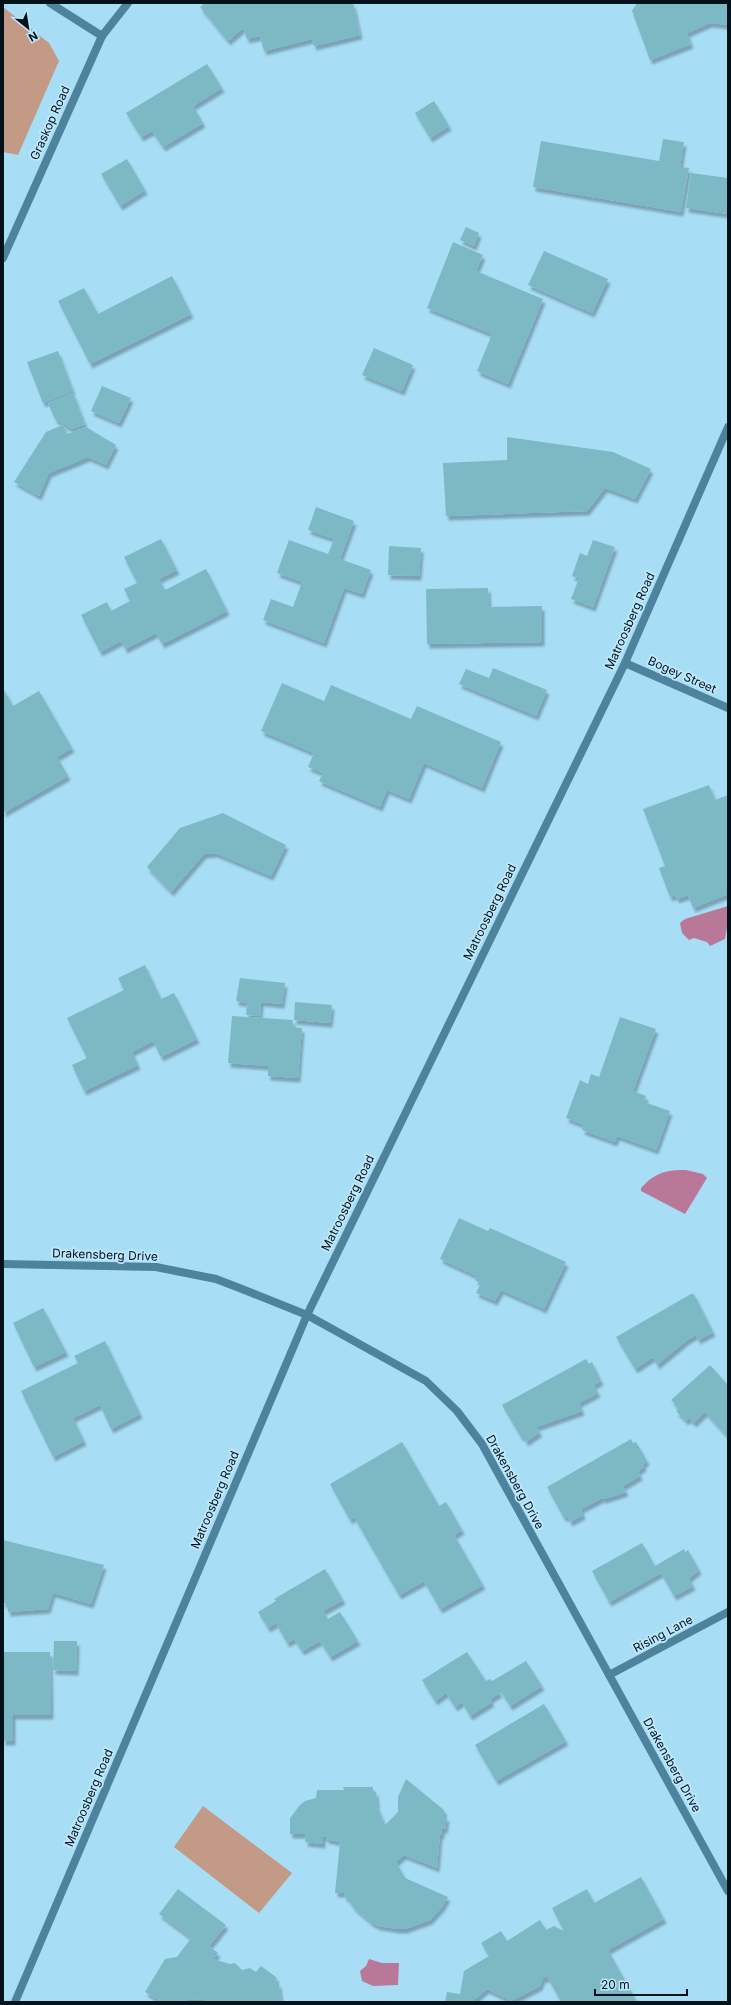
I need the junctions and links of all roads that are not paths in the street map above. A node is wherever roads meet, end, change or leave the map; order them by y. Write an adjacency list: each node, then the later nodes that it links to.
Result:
1 (50, 3): 3 (street)
2 (128, 3): 3 (street, Graskop Road)
3 (102, 36): 4 (street, Graskop Road)
4 (3, 258)
5 (728, 427): 6 (street, Matroosberg Road)
6 (625, 663): 7 (street, Bogey Street); 9 (street, Matroosberg Road)
7 (728, 708)
8 (3, 1264): 9 (street, Drakensberg Drive)
9 (307, 1315): 11 (street, Drakensberg Drive); 13 (street, Matroosberg Road)
10 (728, 1612): 11 (street, Rising Lane)
11 (609, 1675): 12 (street, Drakensberg Drive)
12 (728, 1892)
13 (15, 2002)

